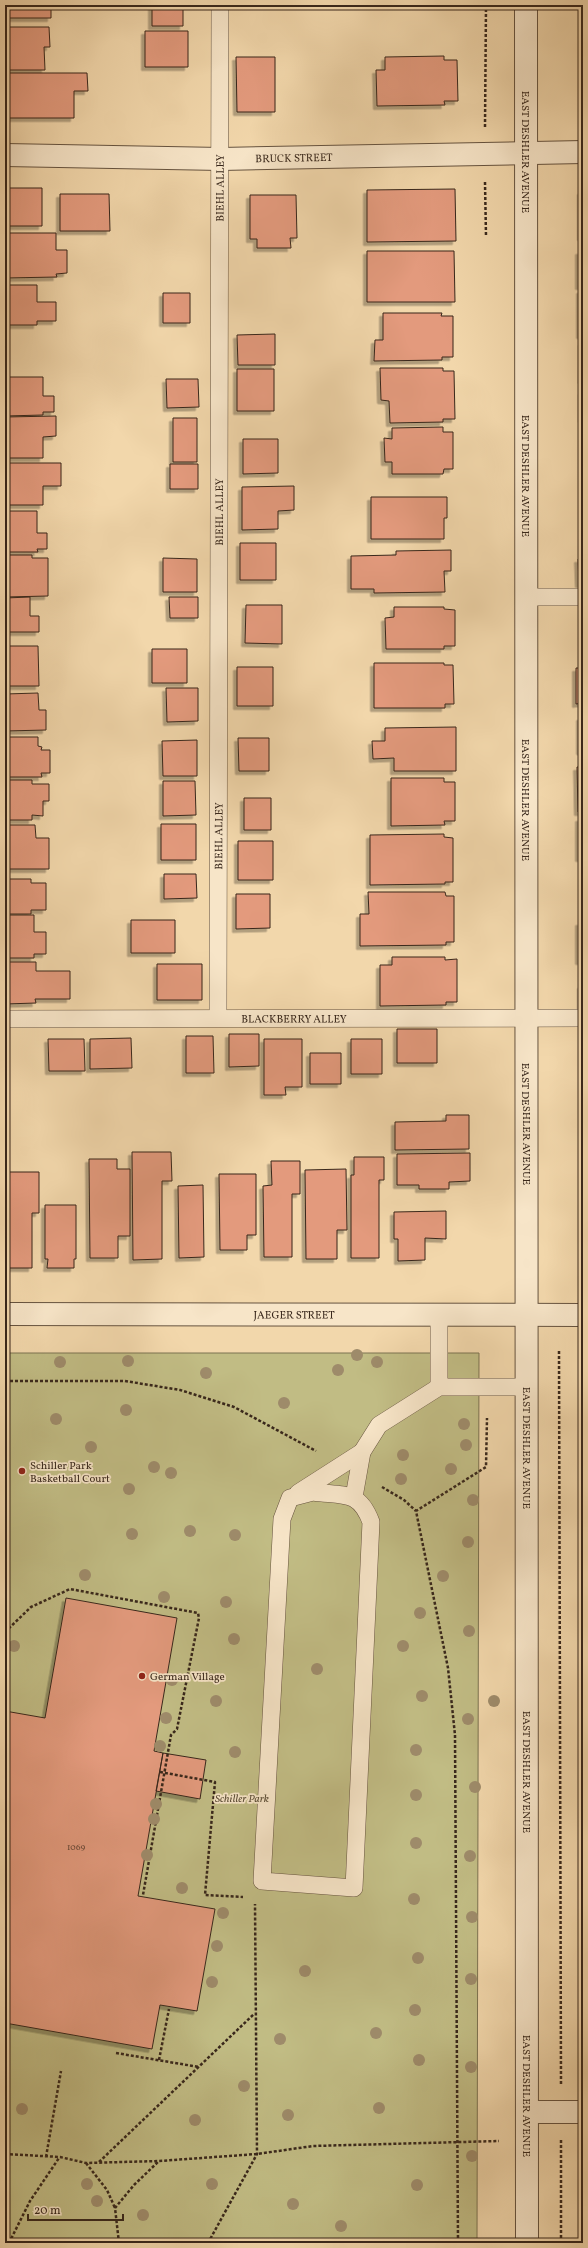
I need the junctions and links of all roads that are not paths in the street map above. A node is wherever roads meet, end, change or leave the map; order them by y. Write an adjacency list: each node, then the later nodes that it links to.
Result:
1 (220, 5): 6 (lane, BIEHL ALLEY)
2 (526, 5): 3 (street, EAST DESHLER AVENUE)
3 (527, 152): 4 (street, BRUCK STREET); 6 (street, BRUCK STREET); 7 (street, EAST DESHLER AVENUE)
4 (583, 152)
5 (5, 155): 6 (street, BRUCK STREET)
6 (221, 160): 9 (lane, BIEHL ALLEY)
7 (525, 597): 8 (lane); 10 (street, EAST DESHLER AVENUE)
8 (583, 598)
9 (218, 1018): 10 (lane, BLACKBERRY ALLEY); 12 (lane, BLACKBERRY ALLEY)
10 (525, 1018): 11 (lane, BLACKBERRY ALLEY); 16 (street, EAST DESHLER AVENUE)
11 (583, 1018)
12 (5, 1019)
13 (5, 1314): 14 (street, JAEGER STREET)
14 (439, 1315): 16 (street, JAEGER STREET); 18 (lane)
15 (583, 1315): 16 (street, JAEGER STREET)
16 (527, 1316): 17 (street, EAST DESHLER AVENUE)
17 (527, 1386): 18 (lane); 22 (street, EAST DESHLER AVENUE)
18 (439, 1387): 19 (lane)
19 (362, 1452): 20 (lane); 21 (lane)
20 (354, 1497): 21 (lane); 21 (lane)
21 (290, 1498)
22 (527, 2112): 23 (street); 24 (street, EAST DESHLER AVENUE)
23 (583, 2112)
24 (527, 2243)

